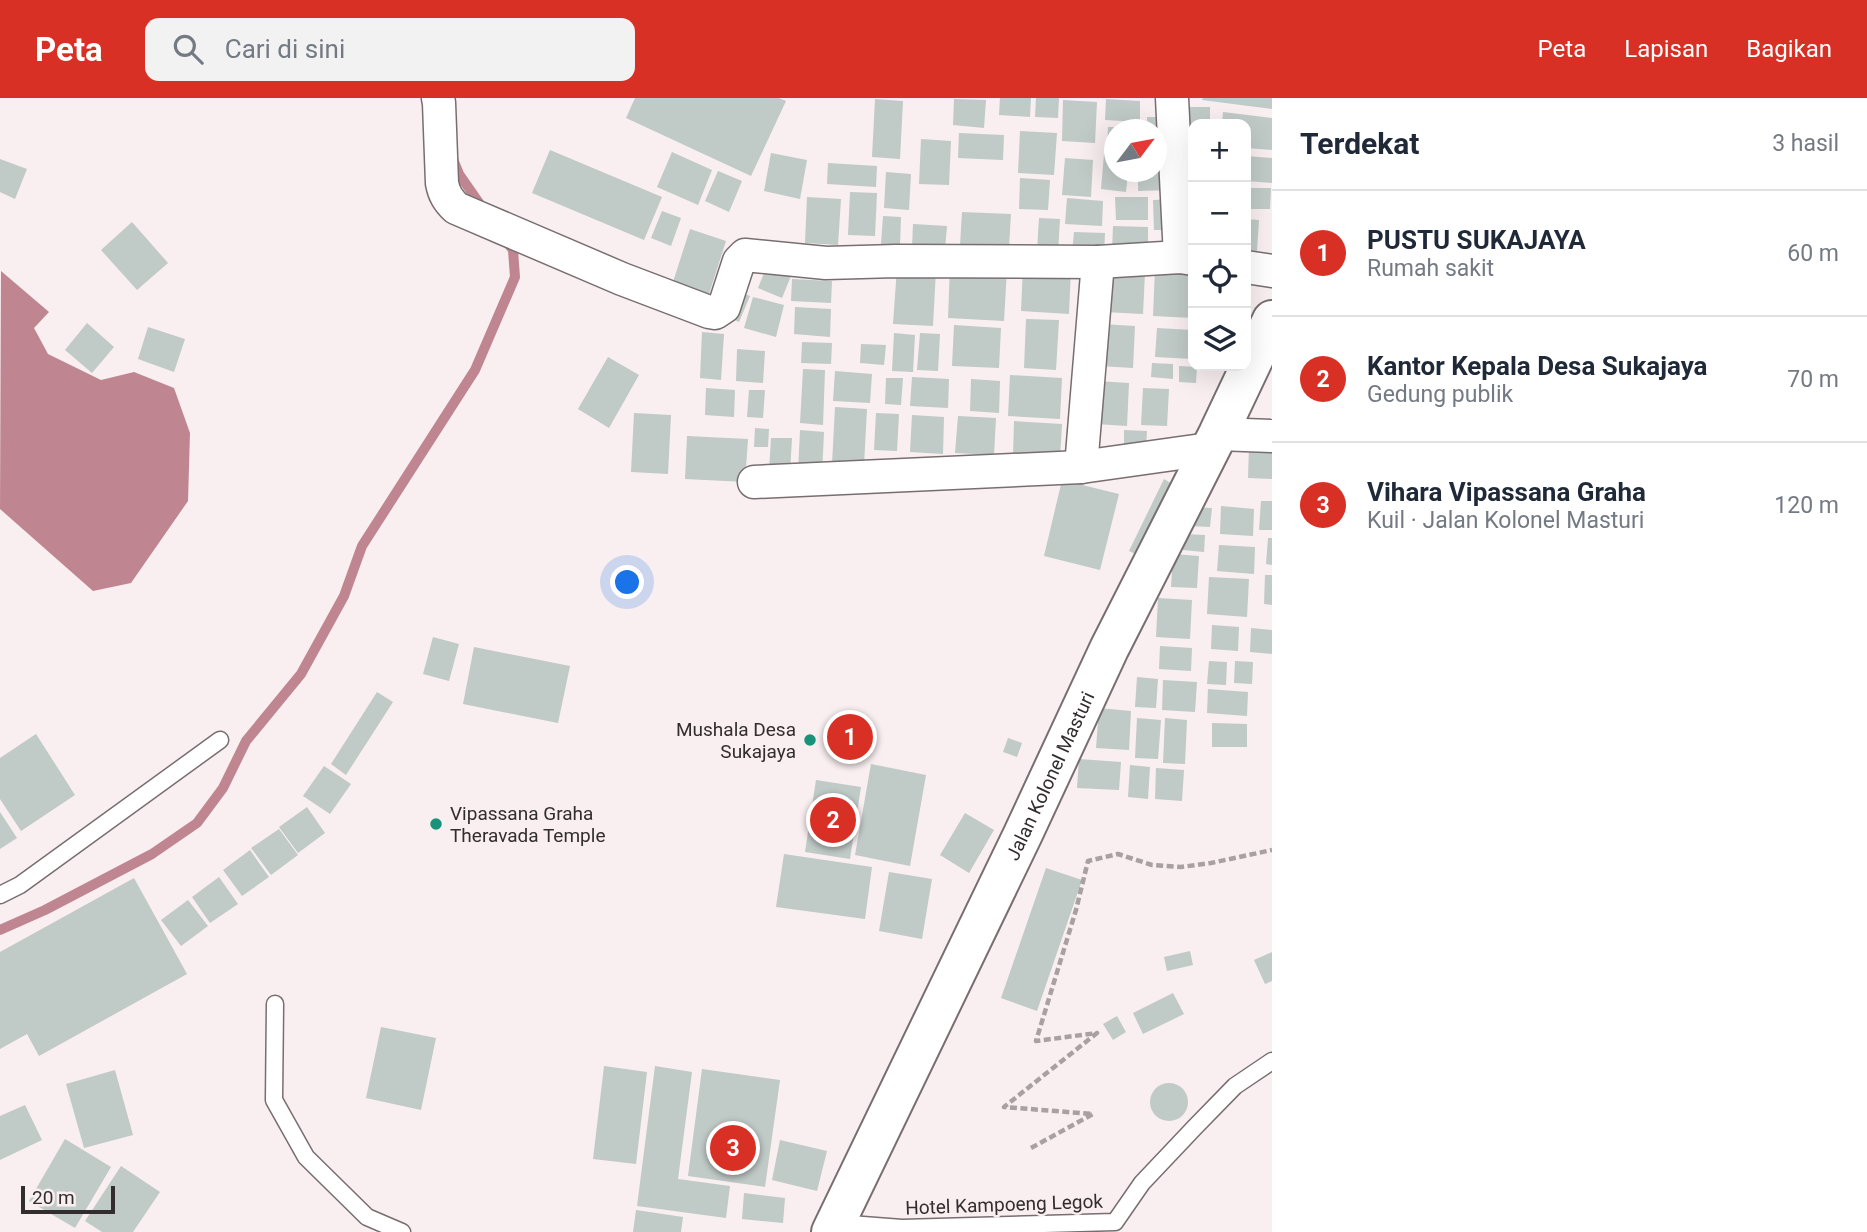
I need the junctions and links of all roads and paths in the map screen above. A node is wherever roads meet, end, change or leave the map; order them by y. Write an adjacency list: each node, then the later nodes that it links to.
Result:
1 (438, 98): 4 (street)
2 (1172, 98): 3 (street)
3 (1186, 258): 4 (street)
4 (1098, 261): 10 (street)
5 (1251, 268): 6 (street)
6 (1272, 271)
7 (1272, 320): 9 (main road, Jalan Kolonel Masturi)
8 (1272, 436): 9 (street)
9 (1213, 442): 10 (street); 18 (main road, Jalan Kolonel Masturi)
10 (1081, 467): 11 (street)
11 (754, 482)
12 (220, 740): 14 (lane)
13 (1272, 850): 17 (path)
14 (0, 895)
15 (275, 1004): 20 (lane)
16 (1272, 1061): 19 (lane, Hotel Kampoeng Legok)
17 (1031, 1148)
18 (833, 1227): 19 (lane, Hotel Kampoeng Legok)
19 (1121, 1227)
20 (402, 1232)

